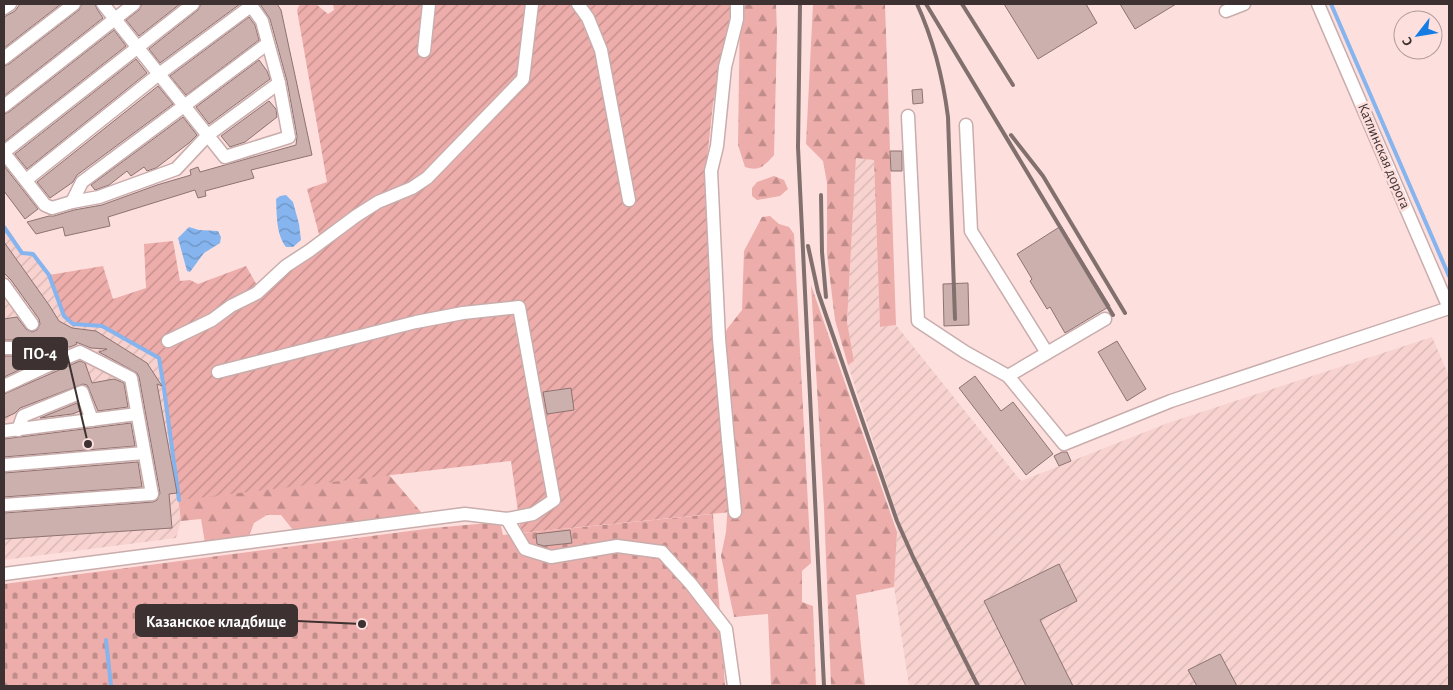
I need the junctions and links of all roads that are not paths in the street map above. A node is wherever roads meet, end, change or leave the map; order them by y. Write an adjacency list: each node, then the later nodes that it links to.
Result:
1 (10, 4): 13 (street)
2 (74, 4): 19 (street)
3 (103, 4): 15 (street)
4 (134, 4): 15 (street)
5 (192, 4): 17 (street)
6 (429, 4): 18 (street)
7 (532, 4): 36 (street)
8 (578, 4): 29 (street)
9 (737, 4): 50 (street)
10 (1244, 4): 14 (street)
11 (1318, 4): 33 (street, Катлинская дорога)
12 (250, 5): 16 (street); 20 (street)
13 (4, 8)
14 (1226, 11)
15 (115, 19): 17 (street); 23 (street)
16 (267, 44): 21 (street); 22 (street)
17 (137, 46): 20 (street); 27 (street)
18 (424, 51)
19 (4, 58)
20 (159, 74): 22 (street); 28 (street)
21 (279, 83): 26 (street); 26 (street)
22 (183, 105): 26 (street); 30 (street)
23 (4, 106)
24 (908, 116): 41 (street)
25 (966, 125): 38 (street)
26 (208, 135): 30 (street)
27 (4, 152): 28 (street)
28 (26, 180): 30 (street)
29 (629, 200)
30 (72, 202)
31 (4, 285): 32 (street)
32 (8, 300): 35 (street)
33 (1449, 308): 41 (street)
34 (1105, 318): 38 (street)
35 (32, 324)
36 (168, 341)
37 (4, 348): 39 (street)
38 (1047, 354): 41 (street)
39 (46, 366): 42 (street); 43 (street)
40 (218, 372): 51 (street)
41 (1008, 376)
42 (4, 386)
43 (137, 414): 44 (street); 47 (street)
44 (92, 420): 45 (street); 45 (street)
45 (18, 430): 46 (street)
46 (4, 432)
47 (144, 453): 48 (street); 49 (street)
48 (4, 465)
49 (4, 505)
50 (735, 512)
51 (507, 519): 52 (street); 53 (street)
52 (4, 574)
53 (734, 686)

